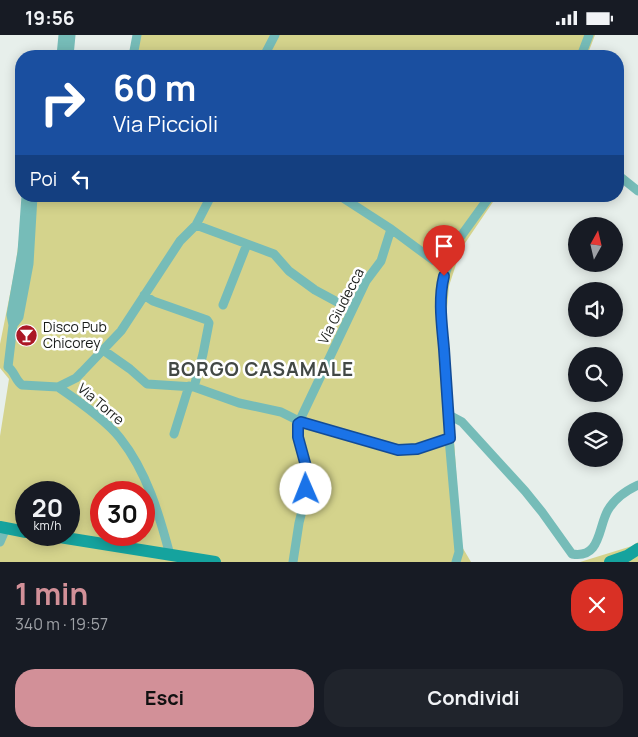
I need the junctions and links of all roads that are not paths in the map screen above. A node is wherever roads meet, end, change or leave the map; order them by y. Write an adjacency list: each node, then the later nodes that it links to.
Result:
1 (63, 35): 6 (street)
2 (71, 35): 7 (street)
3 (137, 35): 8 (street)
4 (275, 35): 9 (street)
5 (589, 35): 10 (street)
6 (62, 50)
7 (70, 50)
8 (134, 50)
9 (267, 50)
10 (583, 50)
11 (624, 180): 12 (street)
12 (638, 191)
13 (26, 202): 25 (street)
14 (33, 202): 25 (street)
15 (208, 202): 18 (street)
16 (349, 202): 19 (street)
17 (486, 202): 21 (street)
18 (196, 225): 20 (street); 22 (street)
19 (391, 229): 21 (street); 24 (street, Via Giudecca)
20 (247, 244): 23 (street); 24 (street)
21 (447, 266): 30 (street)
22 (144, 295): 26 (street); 29 (street)
23 (223, 305)
24 (352, 310): 31 (street, Via Giudecca)
25 (13, 325): 27 (street)
26 (103, 350): 28 (street); 29 (street)
27 (4, 367): 28 (street)
28 (58, 387): 39 (street, Via Torre)
29 (191, 387): 31 (street); 32 (street)
30 (450, 415): 33 (street); 40 (street)
31 (301, 422): 33 (street); 43 (street)
32 (174, 434)
33 (450, 438): 41 (street)
34 (638, 485): 40 (street)
35 (3, 528): 37 (street)
36 (80, 540): 39 (main road)
37 (0, 541)
38 (638, 549): 44 (main road)
39 (170, 555): 42 (main road)
40 (571, 558)
41 (459, 559)
42 (215, 562)
43 (293, 562)
44 (610, 562)

